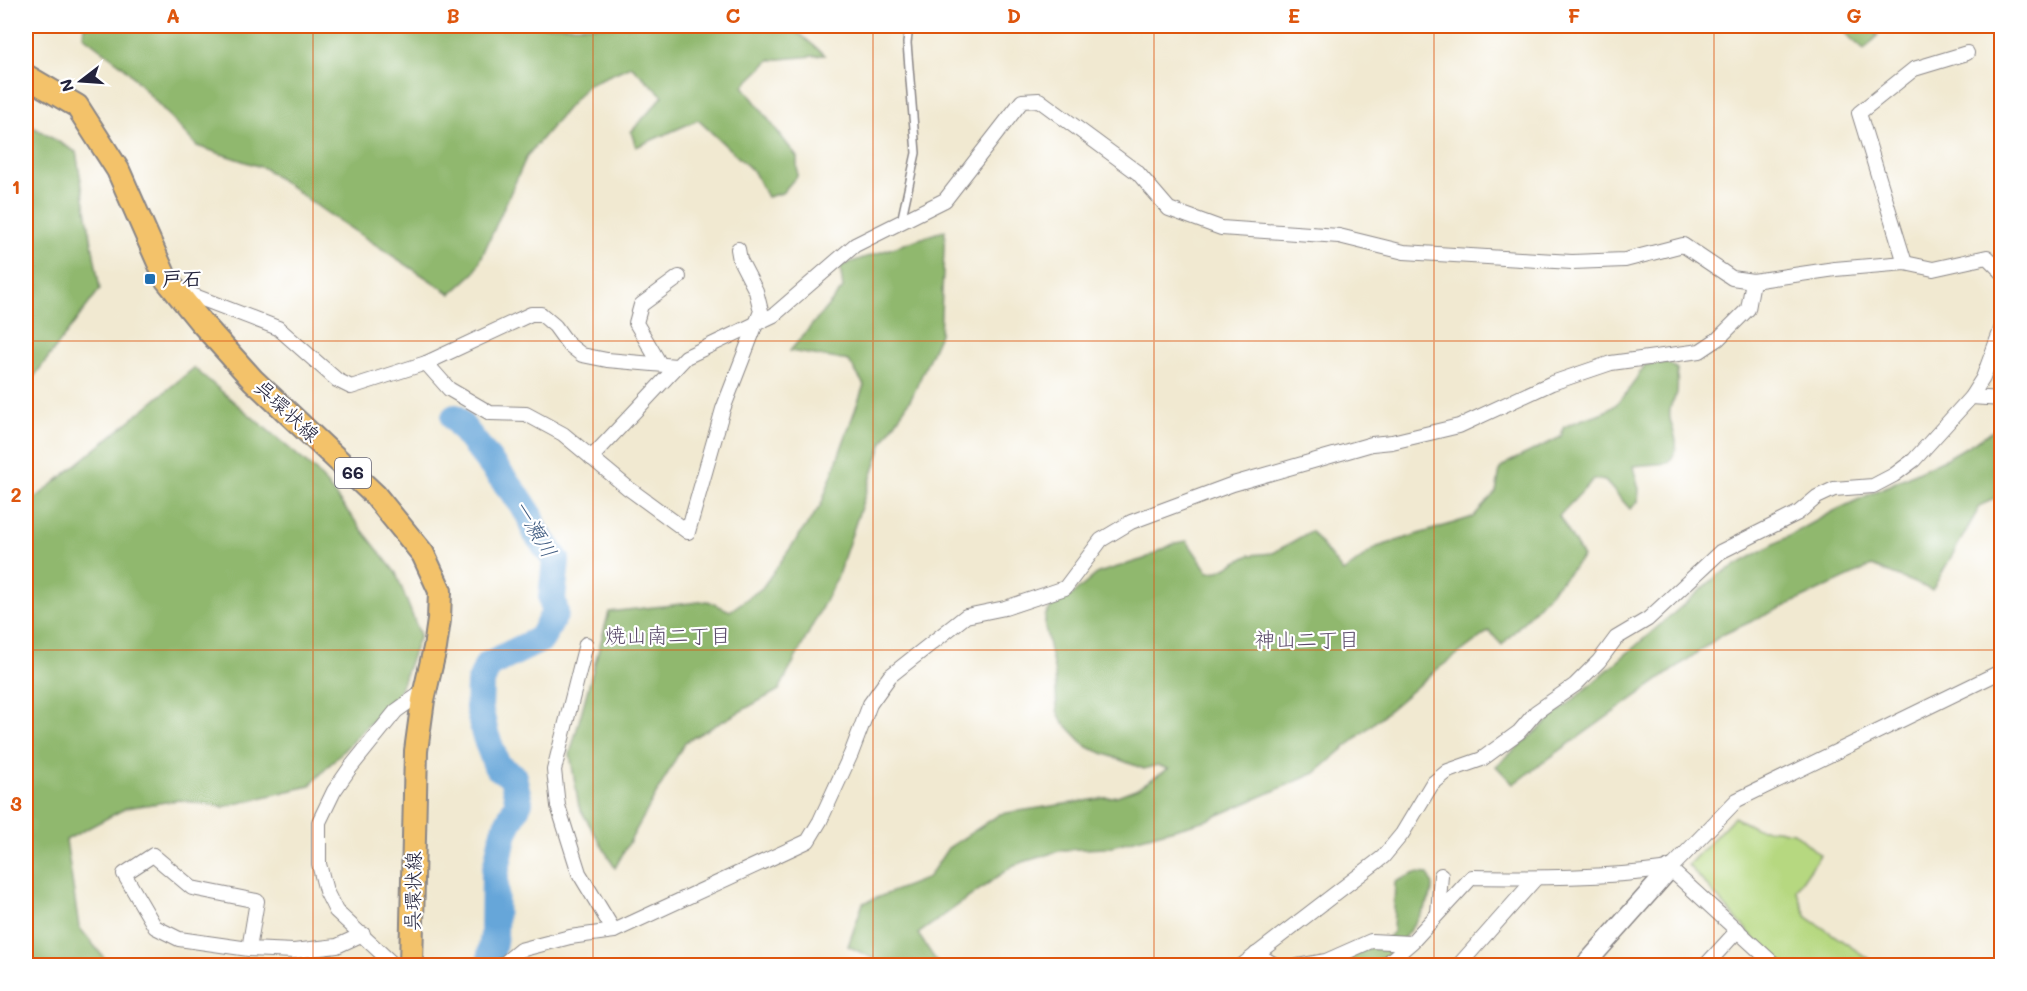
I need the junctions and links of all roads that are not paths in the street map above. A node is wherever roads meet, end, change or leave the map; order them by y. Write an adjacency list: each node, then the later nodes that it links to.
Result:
1 (909, 26): 4 (lane)
2 (1967, 53): 6 (street)
3 (26, 76): 10 (main road, 呉環状線 / 66)
4 (901, 222): 9 (street); 11 (street)
5 (738, 249): 11 (street)
6 (1905, 263): 7 (street); 9 (street)
7 (2001, 272)
8 (679, 277): 14 (street)
9 (1753, 281): 27 (street)
10 (173, 287): 13 (street); 21 (main road, 呉環状線 / 66)
11 (754, 325): 15 (street); 18 (street)
12 (2001, 327): 16 (street)
13 (426, 363): 14 (street); 18 (street)
14 (660, 364): 15 (street)
15 (676, 366): 18 (street)
16 (1971, 397): 17 (street); 31 (street)
17 (2001, 399)
18 (591, 458)
19 (586, 644): 27 (street)
20 (2001, 671): 22 (street)
21 (425, 690): 28 (street); 34 (main road, 呉環状線 / 66)
22 (1670, 869): 24 (street); 26 (street); 40 (street)
23 (1441, 875): 25 (street)
24 (1536, 878): 25 (street); 39 (street)
25 (1438, 913): 29 (street)
26 (1738, 930): 41 (street); 42 (street)
27 (614, 931): 32 (street)
28 (363, 934): 30 (street); 33 (street)
29 (1410, 943): 37 (street); 38 (street)
30 (249, 949): 30 (street)
31 (1256, 954): 35 (street); 36 (street)
32 (504, 963)
33 (395, 966)
34 (411, 966)
35 (1241, 966)
36 (1277, 966)
37 (1298, 966)
38 (1384, 966)
39 (1458, 966)
40 (1584, 966)
41 (1705, 966)
42 (1776, 966)

